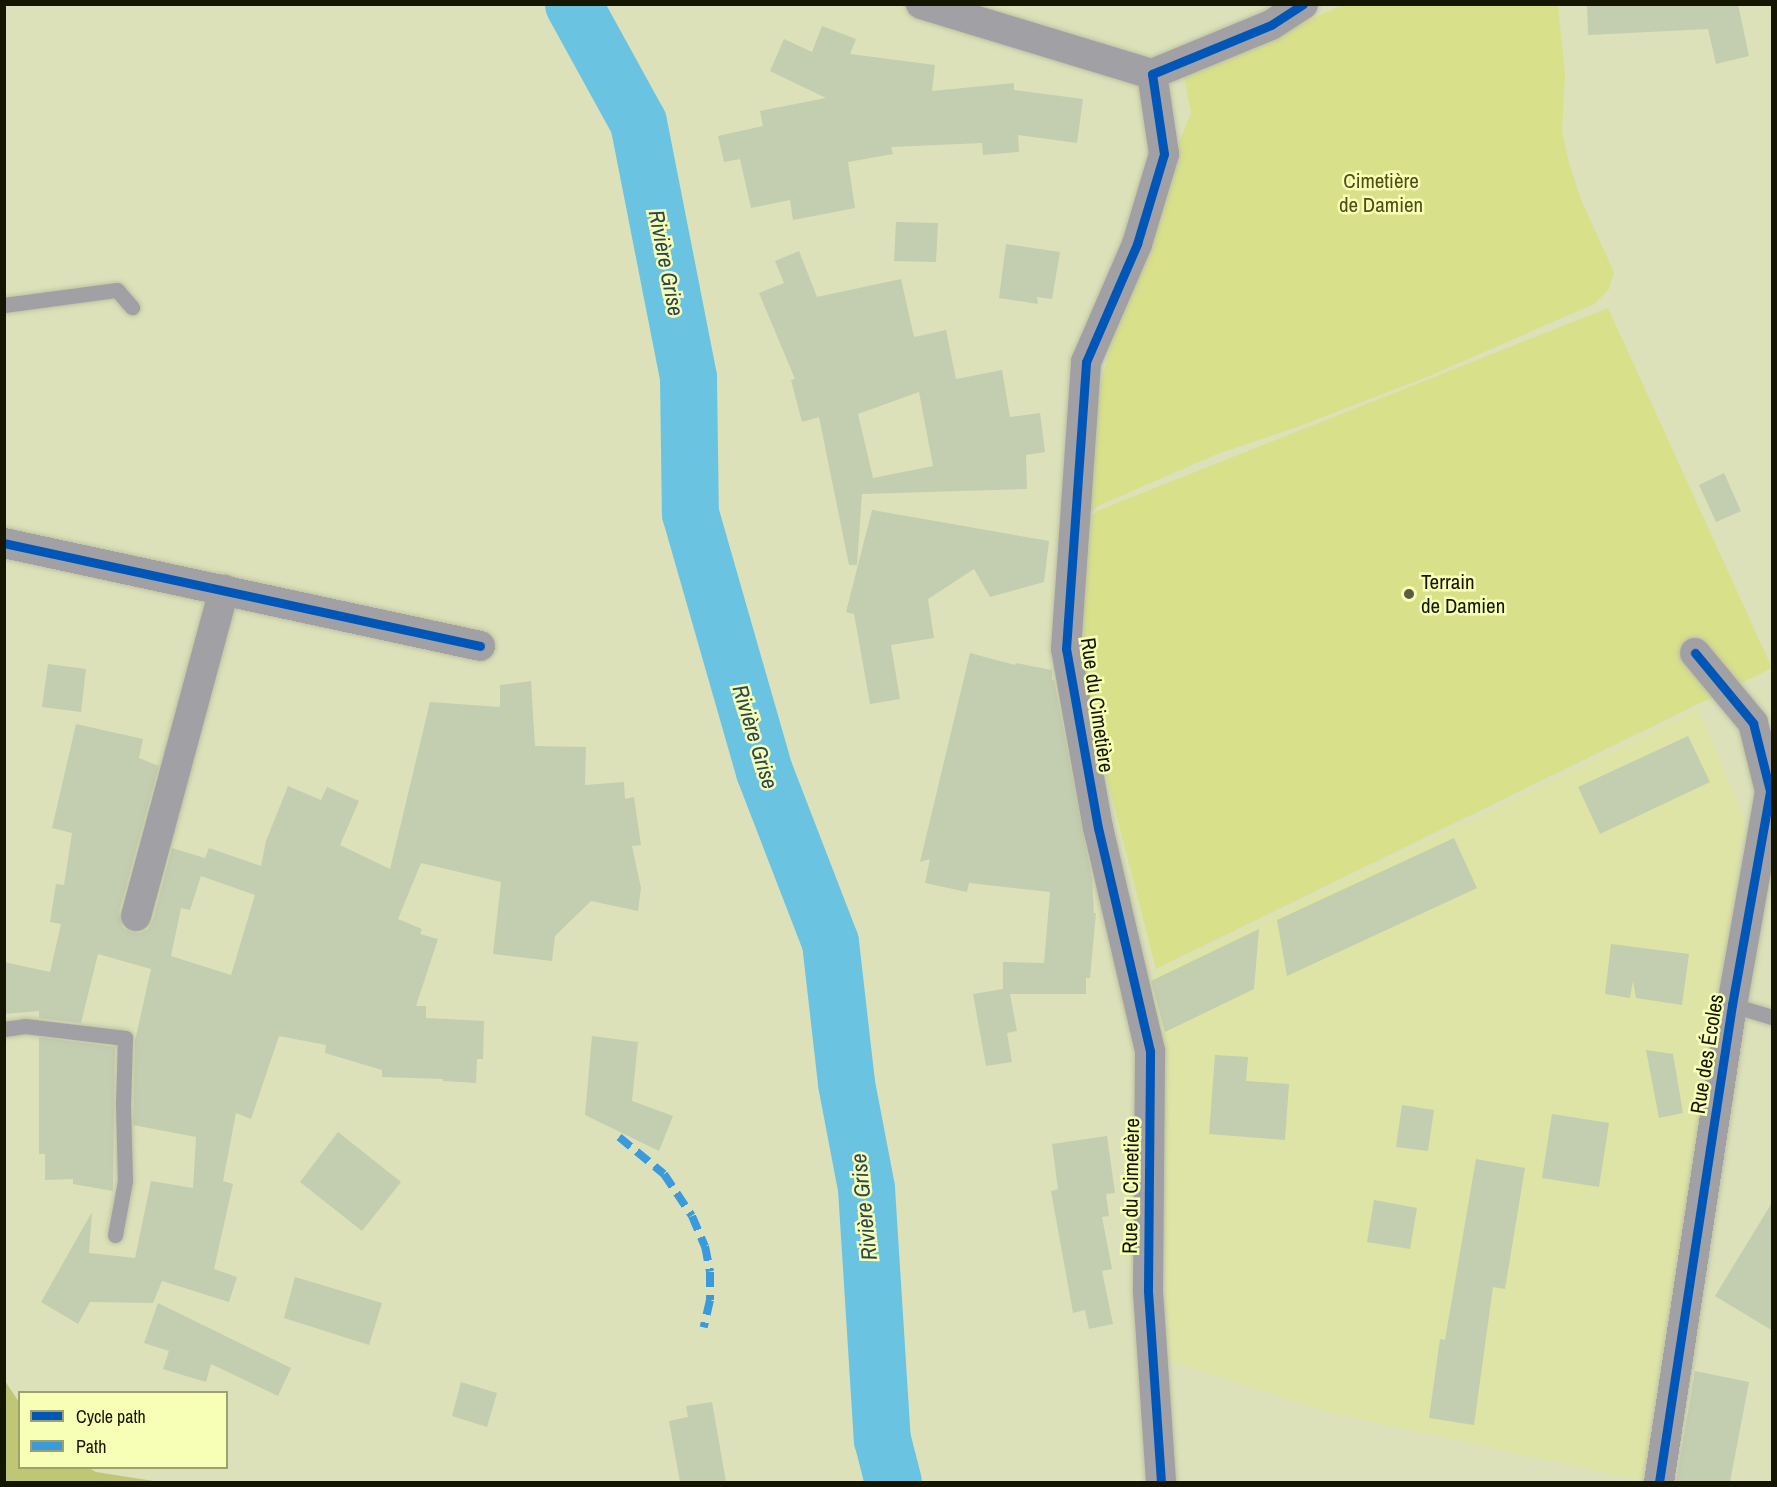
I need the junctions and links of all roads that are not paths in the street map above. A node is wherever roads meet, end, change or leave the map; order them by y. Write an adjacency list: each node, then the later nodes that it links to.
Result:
1 (921, 4): 3 (street)
2 (1304, 4): 3 (street)
3 (1152, 74): 16 (street, Rue du Cimetière)
4 (4, 305): 5 (lane)
5 (132, 308)
6 (4, 543): 7 (street)
7 (224, 590): 8 (street); 11 (street)
8 (480, 646)
9 (1695, 653): 10 (street, Rue des Écoles)
10 (1771, 790): 12 (street, Rue des Écoles)
11 (136, 916)
12 (1732, 1005): 13 (lane); 17 (street, Rue des Écoles)
13 (1773, 1017)
14 (4, 1029): 15 (lane)
15 (116, 1235)
16 (1161, 1482)
17 (1659, 1482)

